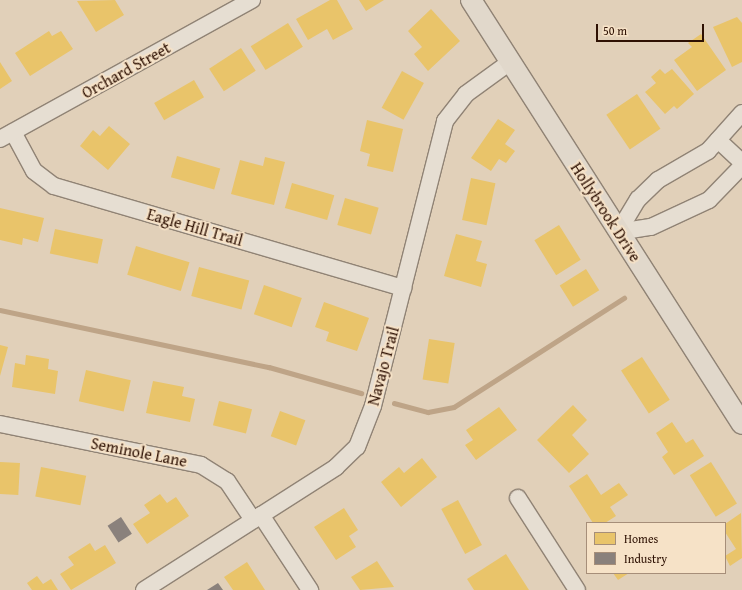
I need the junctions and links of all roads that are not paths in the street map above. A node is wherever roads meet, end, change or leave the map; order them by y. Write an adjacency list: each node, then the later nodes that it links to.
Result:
1 (252, 0): 5 (street, Orchard Street)
2 (470, 0): 3 (main road, Hollybrook Drive)
3 (510, 62): 9 (main road, Hollybrook Drive); 10 (street, Navajo Trail)
4 (742, 113): 6 (street)
5 (6, 136): 10 (street, Eagle Hill Trail)
6 (718, 140): 7 (street); 9 (street)
7 (742, 162)
8 (742, 166): 9 (street)
9 (618, 232): 12 (main road, Hollybrook Drive)
10 (403, 288): 14 (street, Navajo Trail)
11 (0, 424): 14 (street, Seminole Lane)
12 (742, 424)
13 (518, 498): 17 (street)
14 (257, 518): 15 (street, Navajo Trail); 16 (street, Seminole Lane)
15 (144, 590)
16 (310, 590)
17 (577, 590)

